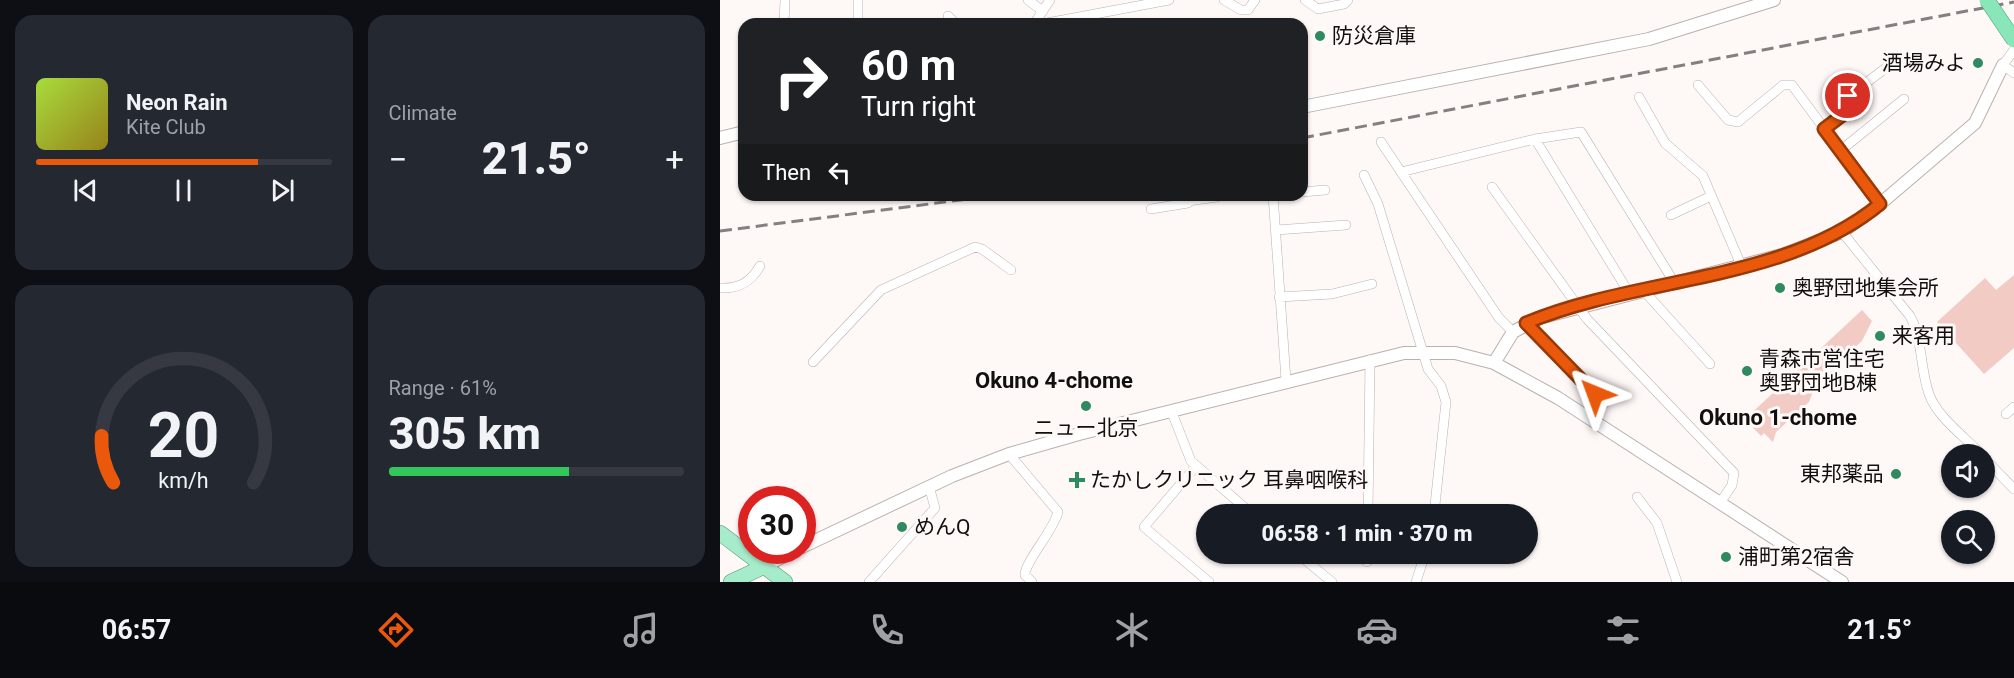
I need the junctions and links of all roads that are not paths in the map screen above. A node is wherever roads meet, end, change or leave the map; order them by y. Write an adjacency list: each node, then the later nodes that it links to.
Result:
1 (785, 0): 13 (street)
2 (858, 0): 14 (street)
3 (1028, 0): 12 (street)
4 (1050, 0): 12 (street)
5 (1169, 0): 16 (street)
6 (1224, 0): 7 (street)
7 (1255, 0)
8 (1305, 0): 9 (street)
9 (1348, 0)
10 (1774, 0): 25 (street)
11 (1987, 0): 17 (highway, bridge)
12 (1043, 11): 15 (street)
13 (784, 18)
14 (858, 18)
15 (1038, 18)
16 (1074, 18)
17 (2014, 40)
18 (2014, 50): 19 (street)
19 (2003, 65): 21 (street); 40 (street)
20 (1887, 67): 26 (street)
21 (2014, 73)
22 (1698, 85): 26 (street)
23 (1639, 97): 37 (street)
24 (1904, 99): 31 (street)
25 (1308, 106)
26 (1824, 129): 31 (street)
27 (738, 134): 28 (street)
28 (720, 138)
29 (1535, 139): 32 (street); 49 (street); 53 (street)
30 (1381, 142): 32 (street)
31 (1840, 151): 40 (street)
32 (1401, 172): 57 (street)
33 (1364, 175): 58 (street)
34 (1492, 187): 55 (street)
35 (1325, 189): 36 (street)
36 (1308, 191)
37 (1711, 196): 42 (street); 46 (street)
38 (1193, 201): 41 (street)
39 (1274, 201): 44 (street)
40 (1880, 204): 45 (street)
41 (1151, 209)
42 (1671, 215)
43 (1346, 225): 44 (street)
44 (1276, 230): 54 (street)
45 (1842, 232): 46 (street); 68 (street)
46 (1741, 265): 49 (street)
47 (760, 266): 51 (street)
48 (1011, 270): 60 (street)
49 (1674, 282): 52 (street)
50 (1372, 284): 54 (street)
51 (720, 288)
52 (1643, 290): 53 (street); 62 (street)
53 (1629, 293): 55 (street)
54 (1279, 297): 63 (street)
55 (1577, 307): 56 (street); 75 (street)
56 (1526, 323): 57 (street); 64 (street)
57 (1514, 332): 61 (street)
58 (1423, 352): 59 (street); 61 (street); 78 (street)
59 (1370, 360): 63 (street); 77 (street)
60 (813, 362)
61 (1494, 363): 75 (street)
62 (1710, 364)
63 (1286, 380): 66 (street)
64 (1604, 404)
65 (2014, 407): 67 (street)
66 (1171, 410): 69 (street); 70 (street)
67 (2006, 414)
68 (1971, 444)
69 (1009, 454): 72 (street); 88 (street)
70 (1196, 466): 76 (street); 89 (street)
71 (1995, 469): 73 (street)
72 (929, 486): 80 (street); 87 (street)
73 (2014, 489)
74 (1637, 497): 92 (street)
75 (1720, 503): 93 (street)
76 (1240, 504)
77 (1368, 504)
78 (1435, 504)
79 (720, 532): 84 (main road)
80 (816, 540)
81 (769, 564): 84 (street)
82 (1310, 564): 90 (street)
83 (1422, 564): 91 (street)
84 (764, 567): 85 (main road); 86 (main road)
85 (731, 582)
86 (785, 582)
87 (869, 582)
88 (1032, 582)
89 (1209, 582)
90 (1332, 582)
91 (1416, 582)
92 (1677, 582)
93 (1842, 582)

